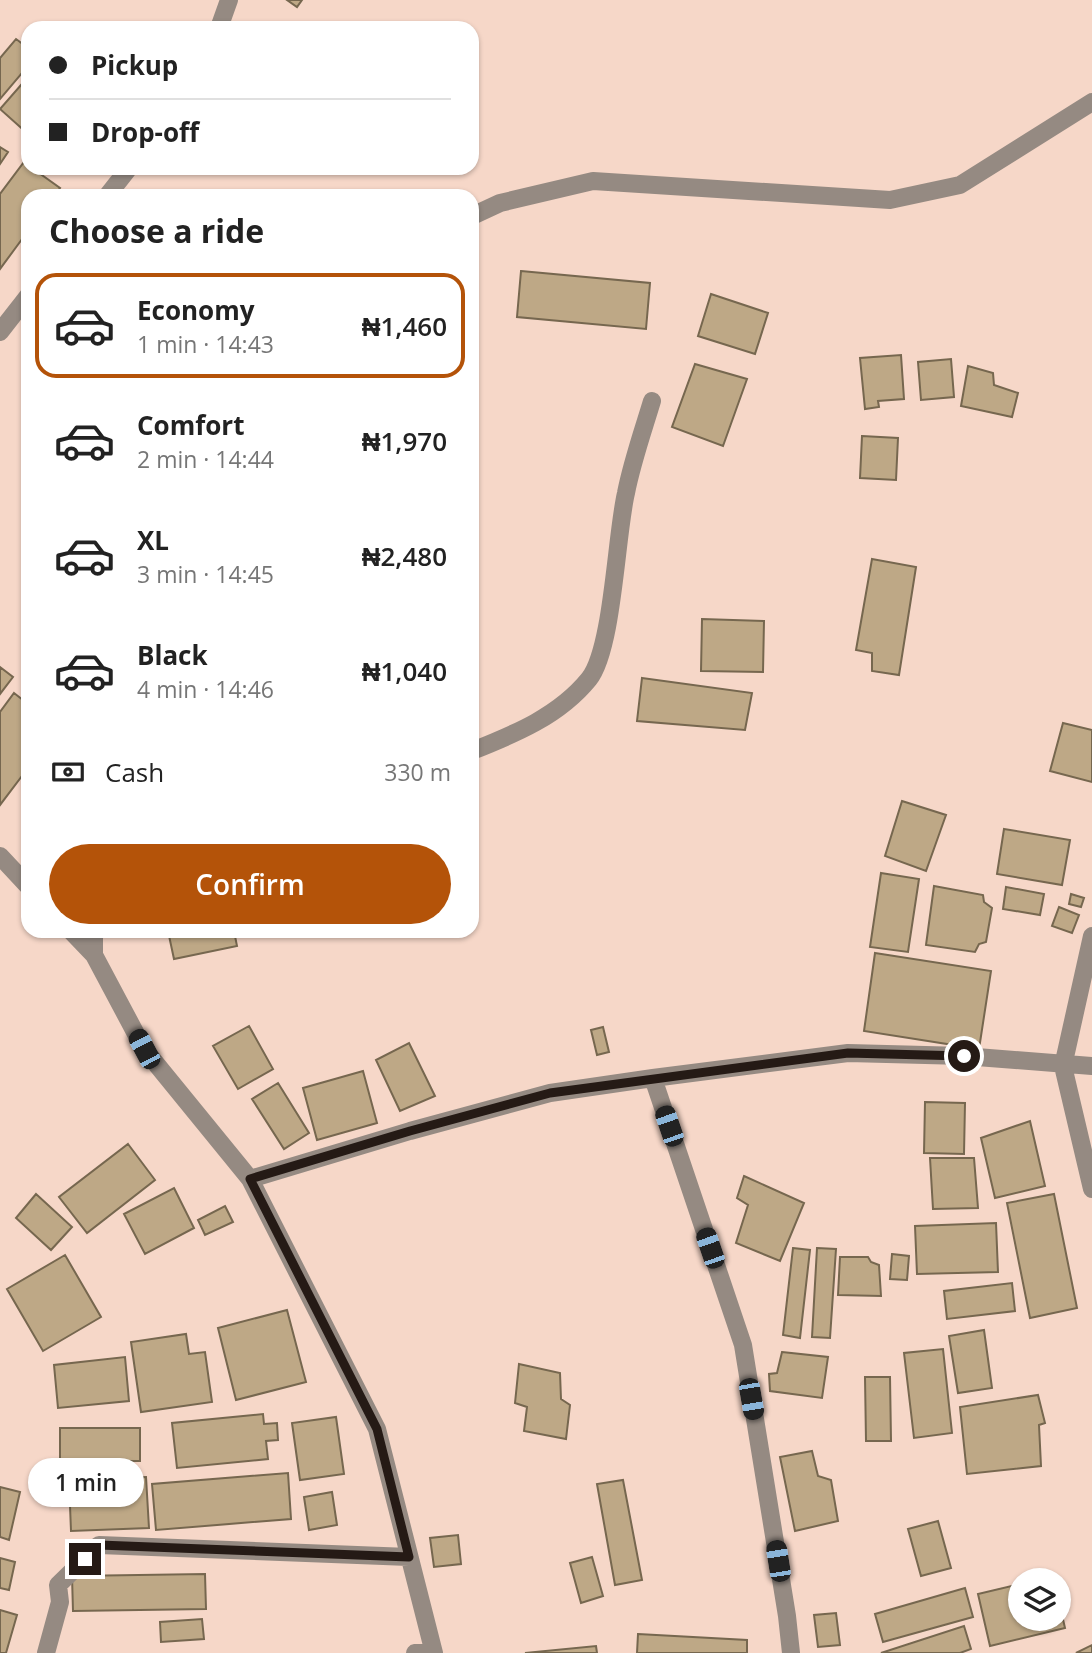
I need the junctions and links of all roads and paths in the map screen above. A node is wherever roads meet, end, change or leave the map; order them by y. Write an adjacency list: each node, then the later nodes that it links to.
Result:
1 (229, 0): 2 (street)
2 (222, 21)
3 (1092, 102): 6 (street)
4 (124, 175): 5 (street)
5 (112, 189)
6 (479, 213)
7 (21, 305): 8 (street)
8 (0, 332)
9 (652, 401): 10 (street)
10 (479, 748)
11 (0, 856): 12 (street)
12 (21, 878)
13 (1092, 936): 17 (street)
14 (78, 938): 16 (street)
15 (94, 938): 16 (street)
16 (94, 955): 20 (street)
17 (1063, 1066): 18 (street); 19 (street); 21 (street)
18 (1092, 1066)
19 (653, 1078): 20 (street); 26 (street)
20 (250, 1179): 22 (street)
21 (1092, 1189)
22 (409, 1557): 23 (street); 24 (street)
23 (434, 1652): 25 (street)
24 (46, 1653)
25 (415, 1653)
26 (791, 1653)

